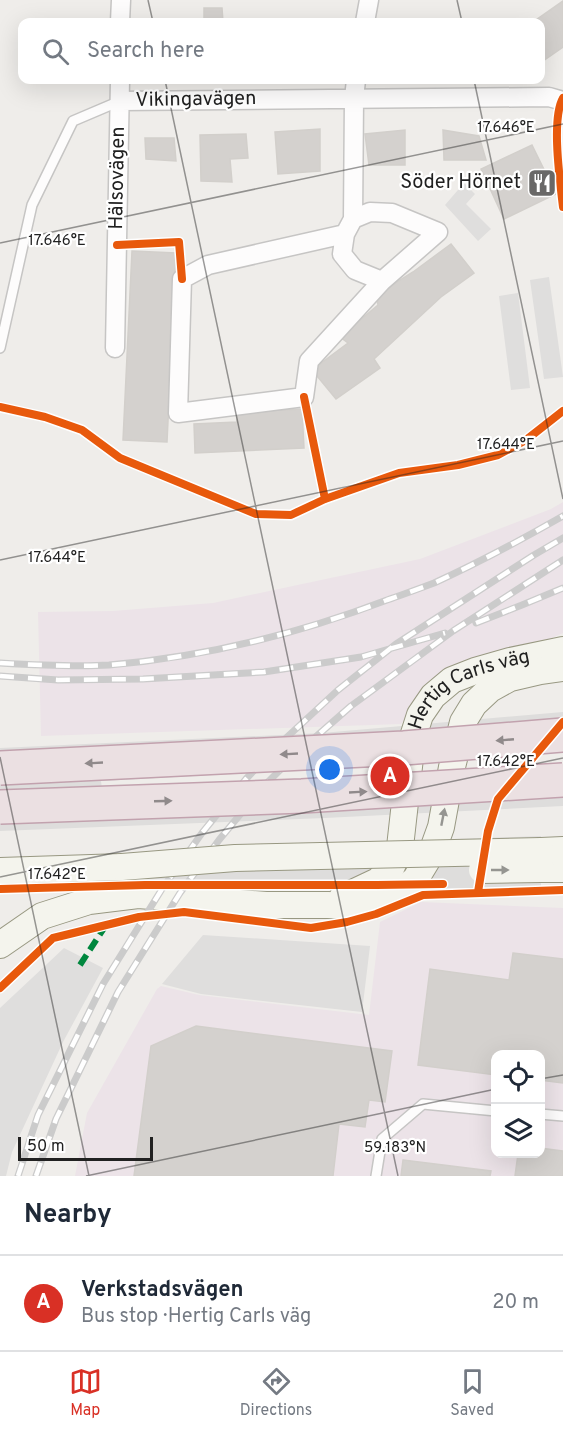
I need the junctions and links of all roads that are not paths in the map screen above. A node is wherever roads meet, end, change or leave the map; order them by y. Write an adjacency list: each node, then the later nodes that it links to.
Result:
1 (121, 0): 3 (street)
2 (369, 0): 4 (street)
3 (120, 18)
4 (366, 18)
5 (120, 84): 8 (street, Hälsovägen)
6 (356, 84): 7 (street)
7 (354, 98): 8 (street, Vikingavägen); 9 (street, Vikingavägen); 10 (street)
8 (120, 101): 12 (lane, Vikingavägen); 13 (street, Hälsovägen)
9 (563, 101)
10 (349, 226): 11 (street); 11 (street); 11 (street)
11 (382, 280)
12 (0, 348)
13 (115, 348)
14 (563, 650): 22 (main road, Hertig Carls väg)
15 (563, 668): 22 (main road, Hertig Carls väg, one-way to 15)
16 (563, 735): 17 (highway, one-way to 17, bridge)
17 (0, 768)
18 (563, 780): 19 (highway, one-way to 18, bridge)
19 (0, 807)
20 (552, 860): 21 (main road, bridge)
21 (0, 871)
22 (328, 905): 23 (main road, Hertig Carls väg)
23 (0, 945)
24 (491, 1110): 27 (lane)
25 (545, 1114): 26 (lane)
26 (563, 1116)
27 (376, 1176)

